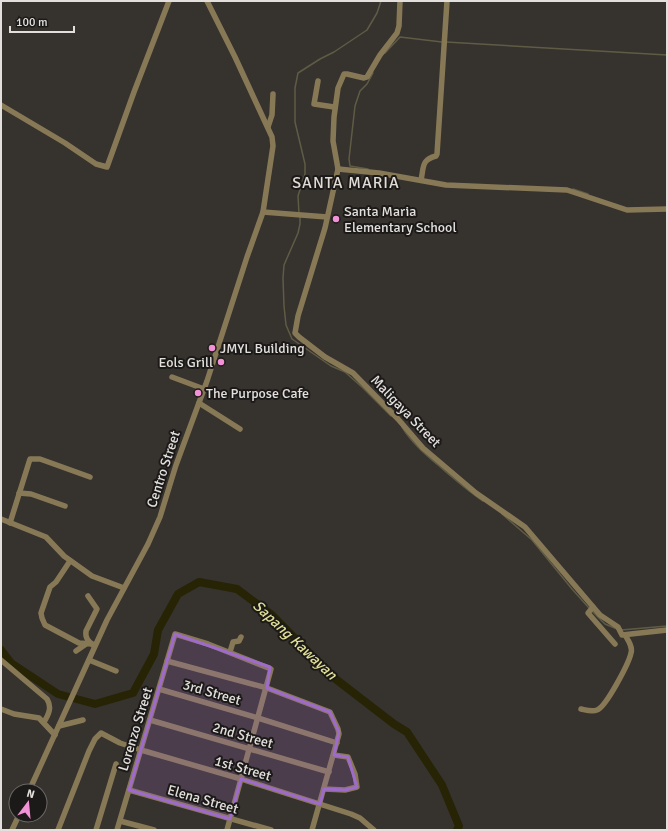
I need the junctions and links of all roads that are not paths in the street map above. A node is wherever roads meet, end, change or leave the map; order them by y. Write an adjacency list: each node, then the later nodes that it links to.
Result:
1 (169, 1): 7 (street)
2 (207, 1): 9 (street, Centro Street)
3 (400, 1): 8 (street)
4 (447, 1): 11 (street)
5 (318, 81): 8 (street)
6 (273, 94): 9 (street)
7 (1, 105)
8 (334, 107): 10 (street)
9 (268, 127): 13 (street, Centro Street)
10 (338, 169): 11 (street); 14 (street, Maligaya Street)
11 (421, 180): 12 (street)
12 (667, 209)
13 (264, 212): 14 (street); 16 (street, Centro Street)
14 (327, 217): 27 (street, Maligaya Street)
15 (172, 377): 16 (street)
16 (204, 389): 17 (street, Centro Street)
17 (199, 402): 18 (street); 25 (street, Centro Street)
18 (240, 429)
19 (90, 477): 20 (street)
20 (19, 493): 21 (street); 23 (street)
21 (65, 506)
22 (1, 519): 23 (street)
23 (10, 522): 24 (street)
24 (70, 562): 25 (street); 32 (street)
25 (124, 588): 32 (street, Centro Street)
26 (88, 596): 32 (street)
27 (592, 609): 29 (street, Maligaya Street); 31 (street)
28 (667, 630): 29 (street)
29 (625, 636): 42 (street)
30 (241, 637): 34 (street)
31 (615, 644)
32 (91, 645): 33 (street); 36 (street, Centro Street)
33 (76, 651)
34 (230, 652): 37 (street, Lorenzo Street); 39 (street)
35 (1, 660): 46 (street)
36 (89, 660): 38 (street); 47 (street, Centro Street)
37 (167, 661): 39 (street); 40 (street, Lorenzo Street)
38 (116, 671)
39 (266, 688): 43 (street); 49 (street)
40 (159, 690): 43 (street, 3rd Street); 45 (street, Lorenzo Street)
41 (1, 709): 46 (street)
42 (581, 709)
43 (258, 718): 49 (street, 3rd Street); 51 (street)
44 (83, 720): 47 (street)
45 (150, 720): 50 (street, Lorenzo Street); 51 (street, 2nd Street)
46 (44, 722): 48 (street)
47 (60, 725): 48 (street, Centro Street)
48 (55, 735): 56 (street, Centro Street)
49 (337, 743): 52 (street)
50 (141, 750): 55 (street, 1st Street); 58 (street, Lorenzo Street); 62 (street, 1st Street)
51 (249, 750): 54 (street, 2nd Street); 55 (street)
52 (334, 755): 54 (street); 57 (street)
53 (116, 764): 63 (street)
54 (329, 772): 57 (street)
55 (241, 780): 59 (street, 1st Street); 60 (street)
56 (33, 783)
57 (324, 789): 59 (street)
58 (129, 790): 60 (street, Elena Street); 61 (street, Lorenzo Street)
59 (320, 804): 68 (street); 69 (street, 1st Street)
60 (230, 819): 66 (street); 67 (street, Elena Street)
61 (120, 821): 64 (street, Lorenzo Street); 65 (street)
62 (58, 830)
63 (96, 830)
64 (117, 830)
65 (154, 830)
66 (227, 830)
67 (271, 830)
68 (312, 830)
69 (374, 830)

